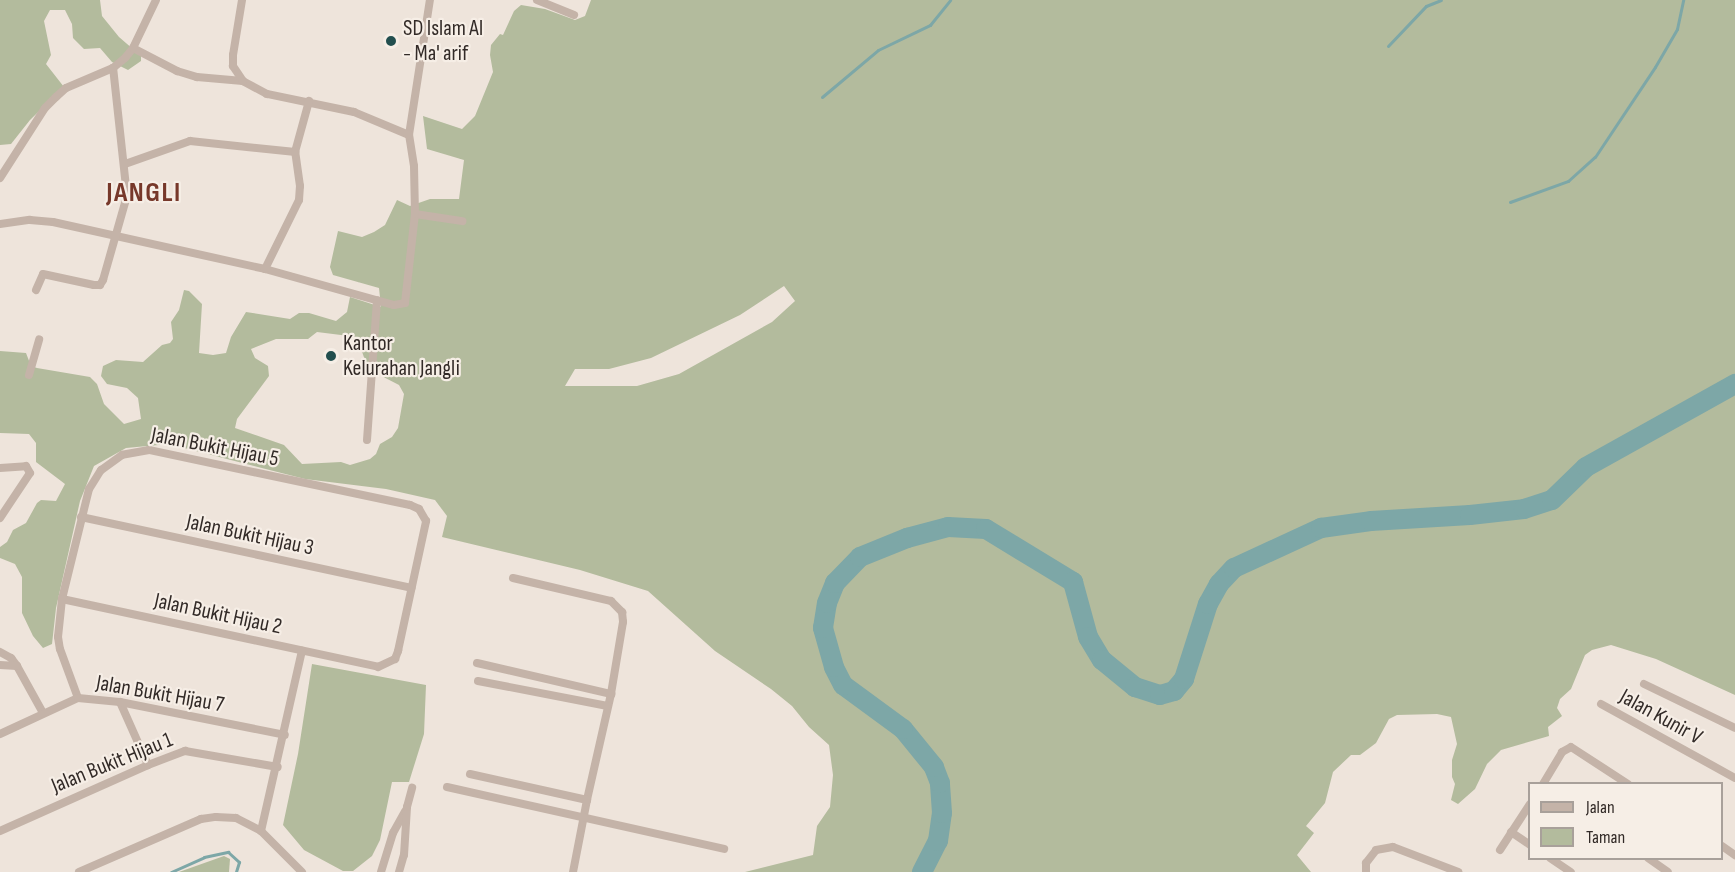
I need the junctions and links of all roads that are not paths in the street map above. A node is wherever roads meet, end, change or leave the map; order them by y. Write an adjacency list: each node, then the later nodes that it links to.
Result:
1 (156, 0): 6 (street)
2 (242, 0): 8 (street)
3 (430, 0): 10 (street)
4 (537, 0): 5 (street)
5 (574, 15)
6 (133, 48): 7 (street); 8 (street)
7 (113, 68): 12 (street); 13 (street)
8 (243, 81): 9 (street)
9 (309, 101): 10 (street); 11 (street)
10 (409, 135): 14 (street)
11 (296, 152): 12 (street); 18 (street)
12 (125, 164): 17 (street)
13 (0, 178)
14 (415, 214): 15 (street); 20 (street)
15 (462, 221)
16 (0, 224): 17 (street)
17 (115, 236): 18 (street); 19 (street)
18 (265, 268): 20 (street)
19 (36, 290)
20 (377, 300): 23 (street)
21 (39, 339): 22 (street)
22 (28, 375)
23 (367, 440)
24 (0, 468): 26 (street)
25 (81, 517): 28 (street, Jalan Bukit Hijau 3); 28 (street, Jalan Bukit Hijau 5); 29 (street, Jalan Bukit Hijau 5)
26 (0, 518)
27 (513, 578): 37 (street)
28 (411, 588): 30 (street, Jalan Bukit Hijau 2)
29 (62, 599): 30 (street, Jalan Bukit Hijau 2); 38 (street, Jalan Bukit Hijau 5)
30 (302, 651): 45 (street)
31 (0, 652): 34 (street)
32 (477, 663): 37 (street)
33 (0, 665): 34 (street)
34 (17, 666): 42 (street)
35 (478, 681): 41 (street)
36 (1644, 684): 43 (street)
37 (611, 694): 41 (street)
38 (78, 698): 39 (street, Jalan Bukit Hijau 7); 42 (street, Jalan Bukit Hijau 7)
39 (120, 702): 45 (street, Jalan Bukit Hijau 7); 46 (street)
40 (1601, 704): 49 (street, Jalan Kunir V)
41 (608, 706): 54 (street)
42 (43, 713): 44 (street, Jalan Bukit Hijau 7)
43 (1735, 728)
44 (0, 734)
45 (285, 735): 47 (street)
46 (148, 765): 47 (street, Jalan Bukit Hijau 1); 58 (street, Jalan Bukit Hijau 1)
47 (278, 767): 59 (street)
48 (470, 774): 54 (street)
49 (1735, 778)
50 (1544, 782): 51 (street)
51 (1626, 782)
52 (447, 787): 57 (street)
53 (412, 788): 55 (street)
54 (586, 800): 57 (street)
55 (407, 807): 68 (street); 69 (street)
56 (1528, 807): 60 (street)
57 (583, 819): 62 (street); 70 (street)
58 (0, 831)
59 (261, 831): 66 (street); 67 (street)
60 (1511, 832): 61 (street); 63 (street)
61 (1528, 844)
62 (724, 849)
63 (1500, 850)
64 (1553, 860): 73 (street)
65 (1650, 860): 74 (street)
66 (79, 872)
67 (302, 872)
68 (381, 872)
69 (399, 872)
70 (573, 872)
71 (1366, 872): 72 (street)
72 (1458, 872)
73 (1571, 872)
74 (1668, 872)

